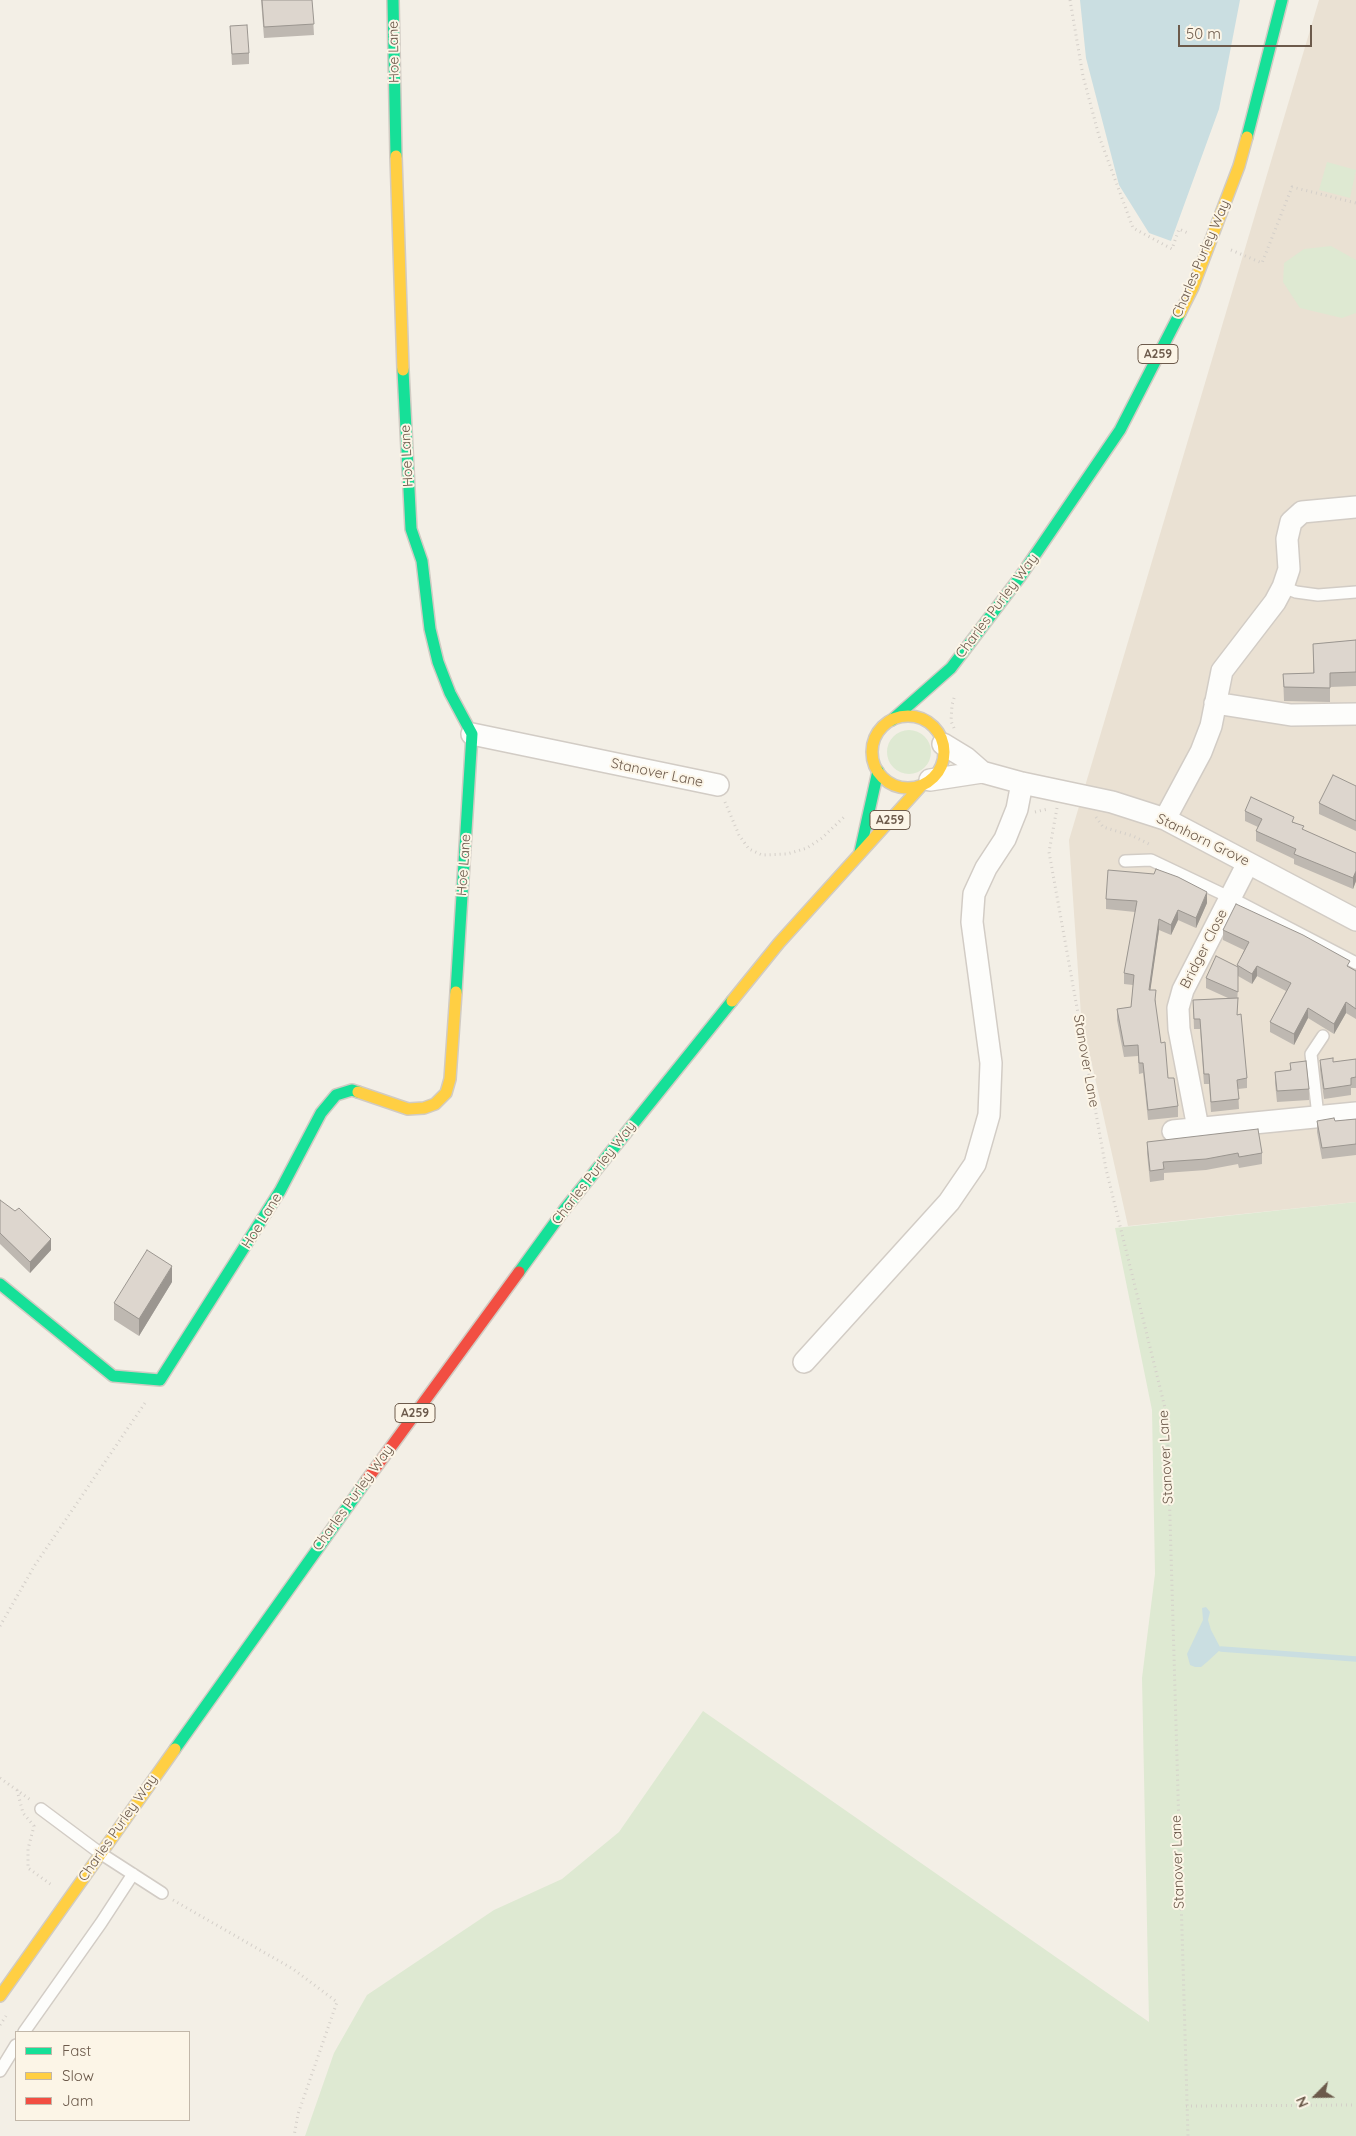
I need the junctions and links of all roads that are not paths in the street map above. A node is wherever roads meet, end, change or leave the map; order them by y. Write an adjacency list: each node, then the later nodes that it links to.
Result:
1 (394, 0): 12 (main road, Hoe Lane)
2 (1282, 0): 6 (main road, Charles Purley Way / A259)
3 (1356, 507): 4 (street)
4 (1283, 587): 5 (lane); 8 (street)
5 (1356, 592)
6 (951, 668): 7 (main road, Charles Purley Way / A259); 10 (main road, Charles Purley Way / A259)
7 (944, 693)
8 (1214, 703): 9 (street); 18 (street)
9 (1356, 714)
10 (892, 720): 11 (main road); 13 (main road)
11 (938, 730): 14 (street, Stanhorn Grove); 15 (main road)
12 (472, 734): 17 (street, Stanover Lane); 30 (main road, Hoe Lane)
13 (878, 771): 15 (main road); 19 (main road, Charles Purley Way / A259)
14 (982, 772): 15 (street, Stanhorn Grove); 16 (street, Stanhorn Grove)
15 (926, 783): 19 (main road, Charles Purley Way / A259)
16 (1022, 783): 18 (street, Stanhorn Grove); 31 (street)
17 (718, 785)
18 (1165, 819): 21 (street, Stanhorn Grove)
19 (859, 854): 33 (main road, Charles Purley Way / A259)
20 (1125, 861): 22 (lane)
21 (1248, 863): 22 (street, Bridger Close); 23 (street, Stanhorn Grove)
22 (1231, 898): 24 (lane); 28 (street, Bridger Close)
23 (1356, 920)
24 (1356, 963)
25 (1323, 1036): 27 (lane)
26 (1356, 1113): 27 (street)
27 (1318, 1116): 28 (street)
28 (1198, 1128): 29 (street)
29 (1173, 1131)
30 (0, 1284)
31 (804, 1362)
32 (41, 1808): 33 (lane)
33 (100, 1853): 34 (lane); 36 (main road, Charles Purley Way / A259)
34 (132, 1874): 35 (lane); 37 (lane)
35 (162, 1893)
36 (0, 1996)
37 (25, 2031)
38 (15, 2047): 39 (lane)
39 (0, 2071)

